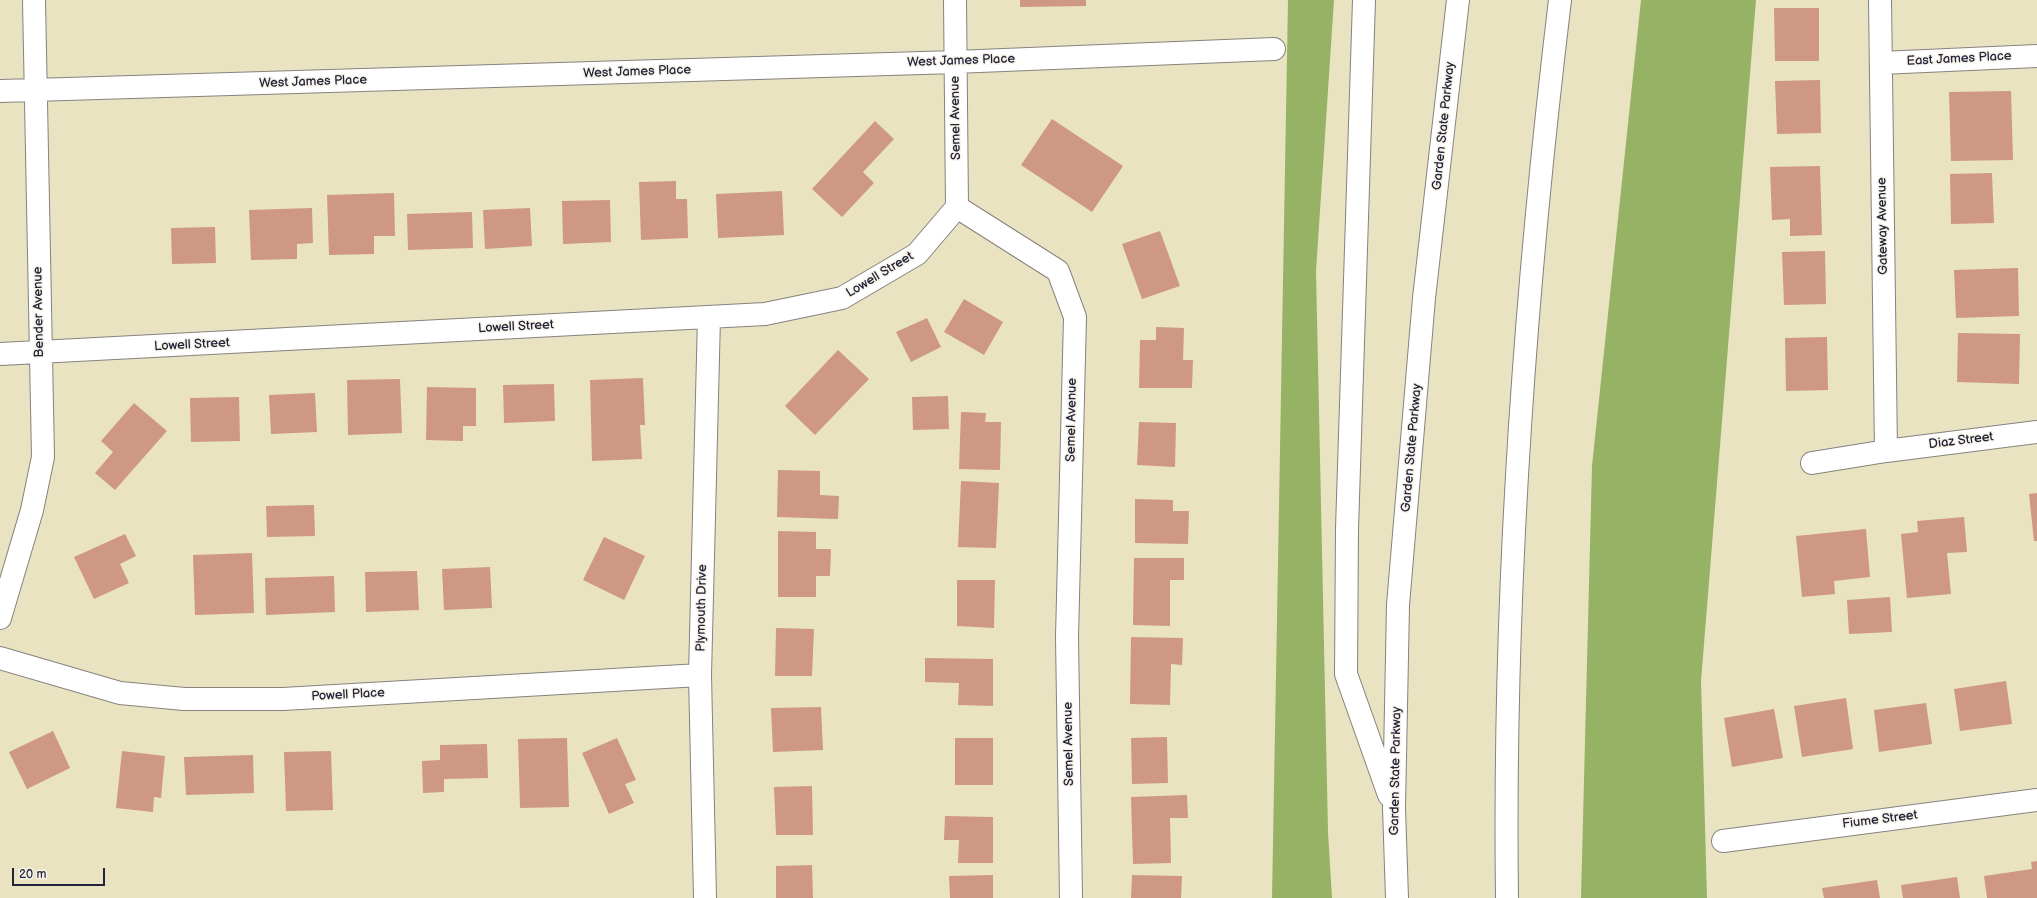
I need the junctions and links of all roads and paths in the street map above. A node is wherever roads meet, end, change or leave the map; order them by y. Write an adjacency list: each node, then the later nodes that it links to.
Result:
1 (34, 0): 11 (main road, Bender Avenue)
2 (955, 0): 9 (main road, Semel Avenue)
3 (1364, 0): 24 (main road)
4 (1458, 0): 24 (main road, Garden State Parkway)
5 (1560, 0): 29 (main road)
6 (1880, 0): 10 (main road, Gateway Avenue)
7 (1274, 49): 9 (main road, West James Place)
8 (2037, 56): 10 (main road, East James Place)
9 (955, 62): 11 (main road, West James Place); 13 (main road, Semel Avenue)
10 (1881, 63): 18 (main road, Gateway Avenue)
11 (35, 90): 12 (main road, West James Place); 15 (main road, Bender Avenue)
12 (0, 91)
13 (957, 206): 14 (main road, Lowell Street); 27 (main road, Semel Avenue)
14 (709, 317): 15 (main road, Lowell Street); 22 (main road, Plymouth Drive)
15 (40, 353): 16 (main road, Lowell Street); 20 (main road, Bender Avenue)
16 (0, 354)
17 (2037, 432): 18 (main road, Diaz Street)
18 (1886, 451): 19 (main road, Diaz Street)
19 (1812, 463)
20 (0, 618)
21 (0, 658): 22 (main road, Powell Place)
22 (700, 675): 26 (main road, Plymouth Drive)
23 (2037, 800): 25 (main road, Fiume Street)
24 (1394, 808): 28 (main road, Garden State Parkway)
25 (1723, 841)
26 (705, 898)
27 (1071, 898)
28 (1397, 898)
29 (1508, 898)

